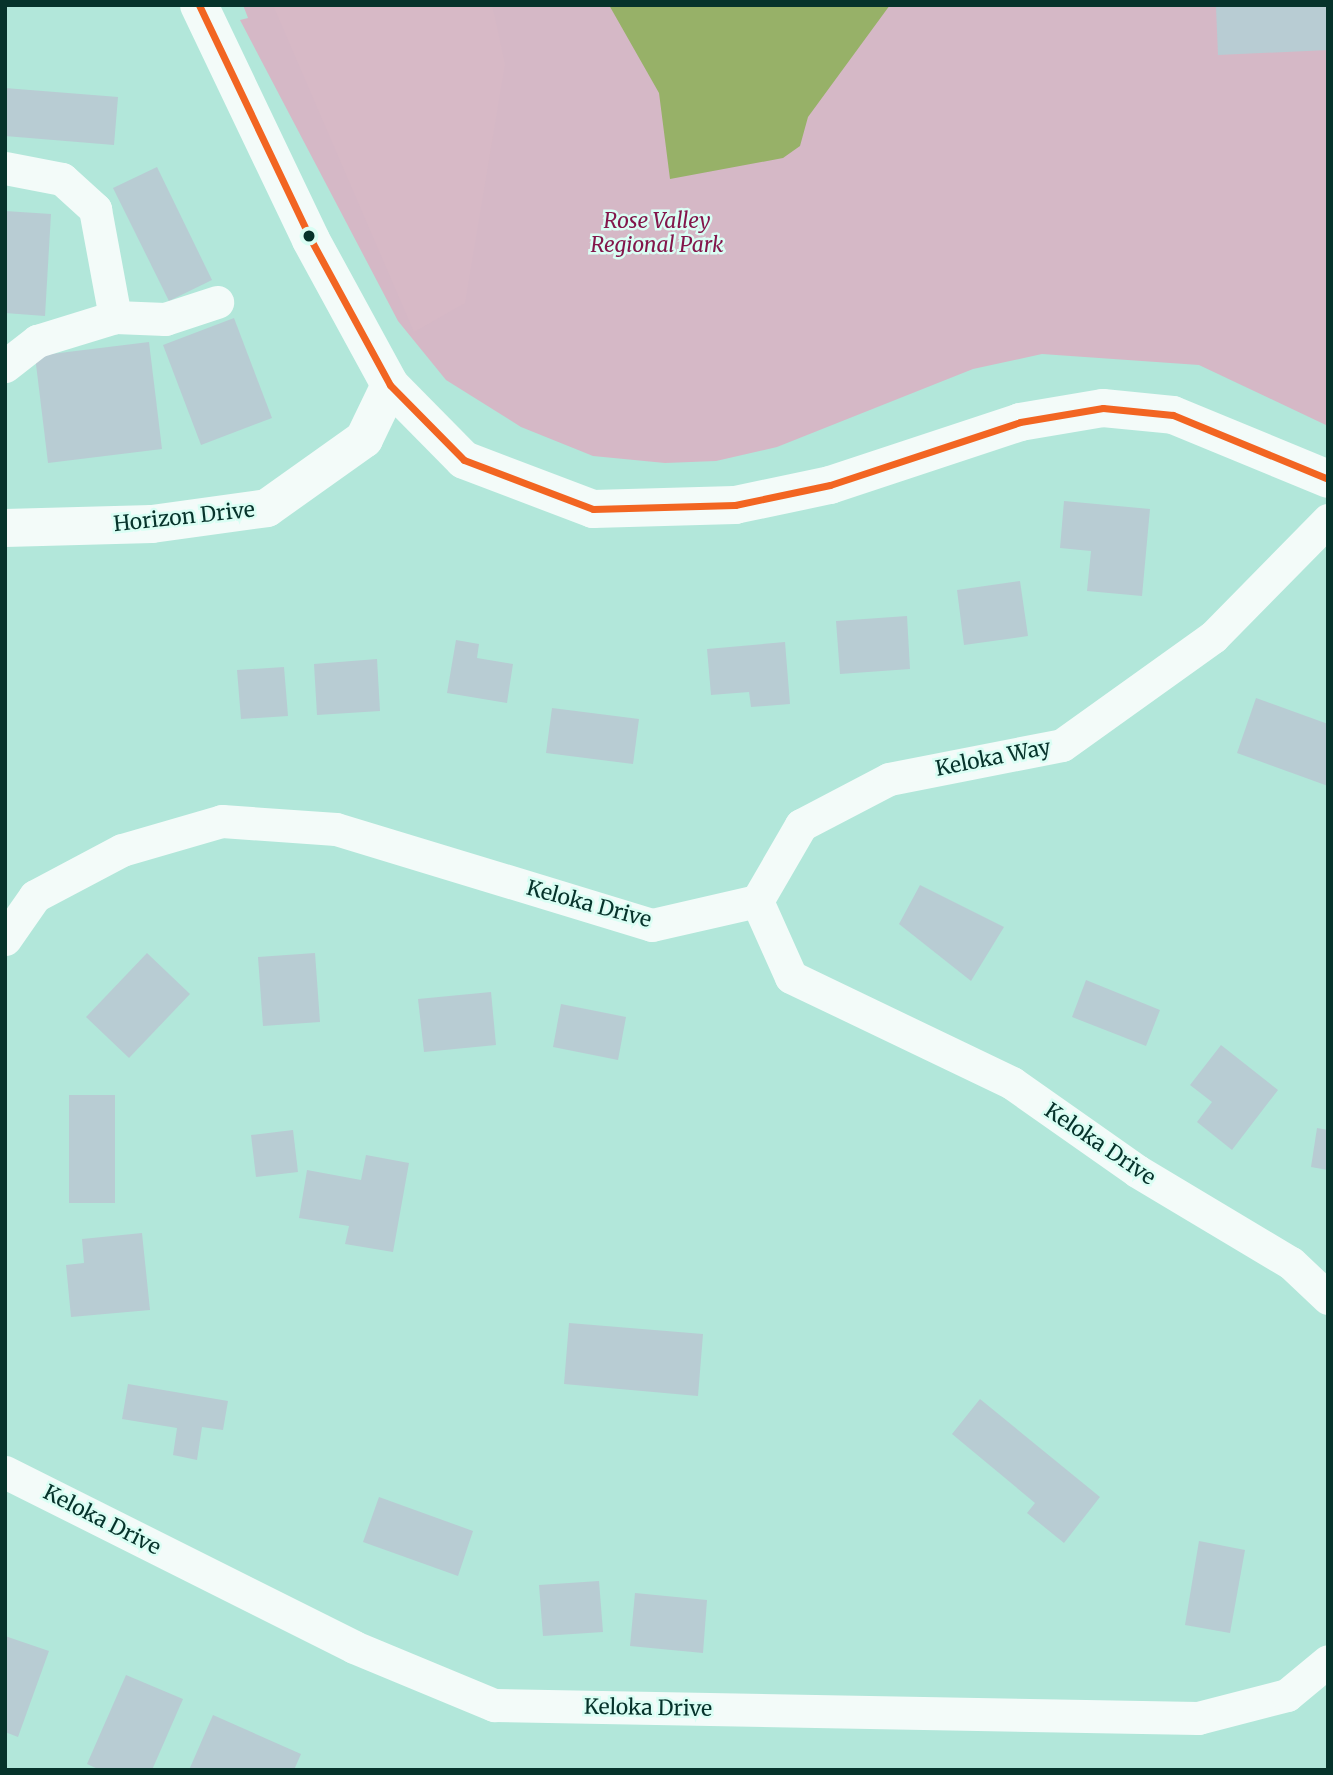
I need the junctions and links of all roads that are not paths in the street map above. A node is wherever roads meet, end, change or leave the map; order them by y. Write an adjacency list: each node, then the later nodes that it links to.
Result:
1 (199, 5): 6 (street)
2 (5, 168): 4 (street)
3 (216, 302): 4 (street)
4 (115, 317): 5 (street)
5 (5, 366)
6 (390, 385): 7 (street); 9 (street, Horizon Drive)
7 (1328, 479)
8 (1328, 520): 10 (street, Keloka Way)
9 (5, 528)
10 (757, 901): 11 (street, Keloka Drive); 12 (street, Keloka Drive)
11 (5, 939)
12 (1328, 1298)
13 (5, 1472): 14 (street, Keloka Drive)
14 (1328, 1661)

